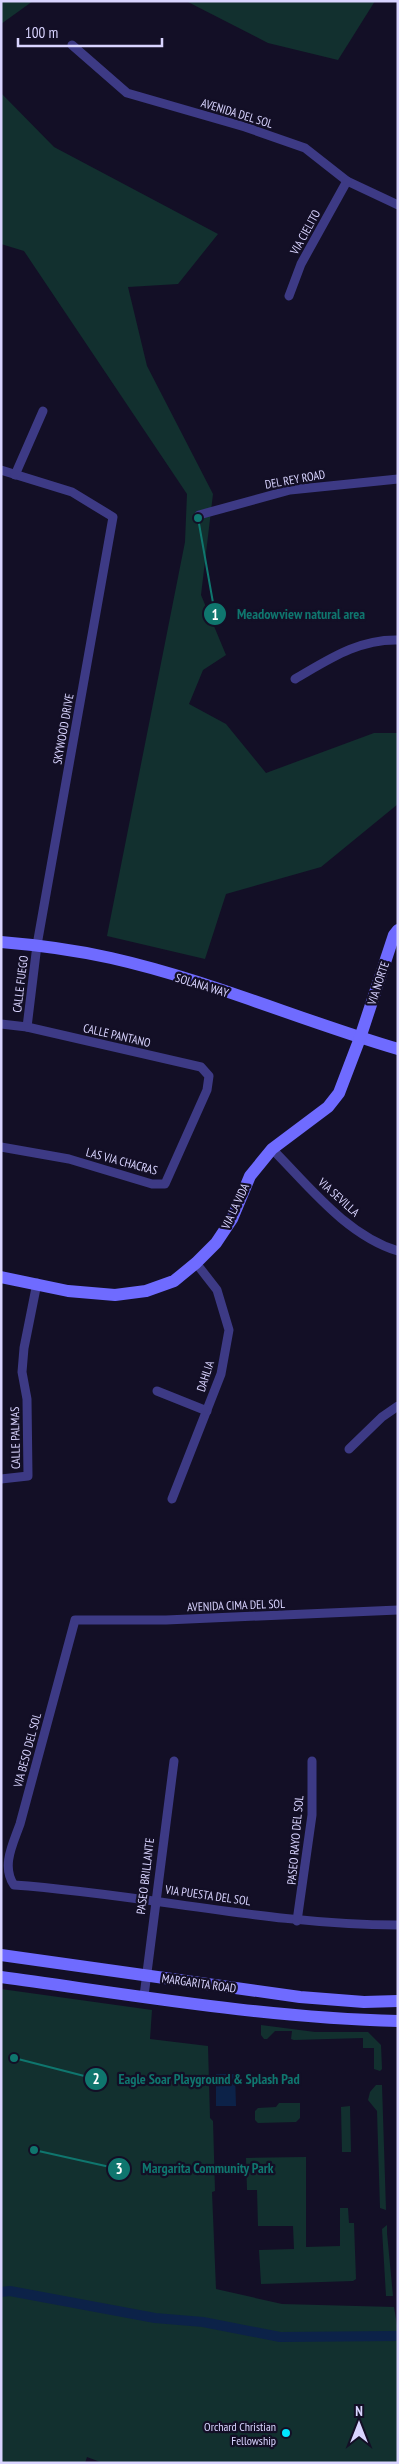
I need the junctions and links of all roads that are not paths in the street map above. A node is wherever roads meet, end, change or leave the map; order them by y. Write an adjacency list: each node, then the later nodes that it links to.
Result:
1 (72, 45): 2 (street, AVENIDA DEL SOL)
2 (347, 181): 3 (street, AVENIDA DEL SOL); 4 (street, VIA CIELITO)
3 (398, 205)
4 (289, 296)
5 (43, 411): 7 (street)
6 (1, 470): 7 (street)
7 (15, 475): 14 (street, SKYWOOD DRIVE)
8 (398, 479): 9 (street, DEL REY ROAD)
9 (200, 515)
10 (398, 640): 11 (street)
11 (295, 679)
12 (398, 930): 17 (street, VIA NORTE)
13 (1, 942): 14 (street, SOLANA WAY)
14 (37, 945): 16 (street, CALLE FUEGO); 17 (street, SOLANA WAY)
15 (1, 1024): 16 (street, CALLE PANTANO)
16 (27, 1027): 19 (street, CALLE PANTANO)
17 (360, 1038): 18 (street, SOLANA WAY); 21 (street, VIA LA VIDA)
18 (398, 1049)
19 (207, 1090): 20 (street, LAS VIA CHACRAS)
20 (1, 1147)
21 (272, 1149): 22 (street, VIA SEVILLA); 23 (street, VIA LA VIDA)
22 (398, 1251)
23 (196, 1263): 25 (street, VIA LA VIDA); 28 (street, DAHLIA)
24 (1, 1277): 25 (street, VIA LA VIDA)
25 (36, 1283): 30 (street, CALLE PALMAS)
26 (157, 1391): 28 (street)
27 (398, 1406): 29 (street)
28 (207, 1411): 31 (street, DAHLIA)
29 (349, 1449)
30 (1, 1479)
31 (172, 1499)
32 (398, 1610): 33 (street, AVENIDA CIMA DEL SOL)
33 (75, 1620): 36 (street, VIA BESO DEL SOL)
34 (174, 1760): 37 (street, PASEO BRILLANTE)
35 (312, 1761): 38 (street, PASEO RAYO DEL SOL)
36 (14, 1885): 37 (street, VIA PUESTA DEL SOL)
37 (154, 1900): 38 (street, VIA PUESTA DEL SOL); 41 (street, PASEO BRILLANTE)
38 (297, 1920): 39 (street, VIA PUESTA DEL SOL)
39 (398, 1925)
40 (1, 1955): 41 (street, MARGARITA ROAD)
41 (146, 1976): 43 (street, PASEO BRILLANTE); 44 (street, MARGARITA ROAD)
42 (1, 1977): 43 (street, MARGARITA ROAD)
43 (144, 1996): 45 (street, MARGARITA ROAD)
44 (398, 2001)
45 (398, 2022)

